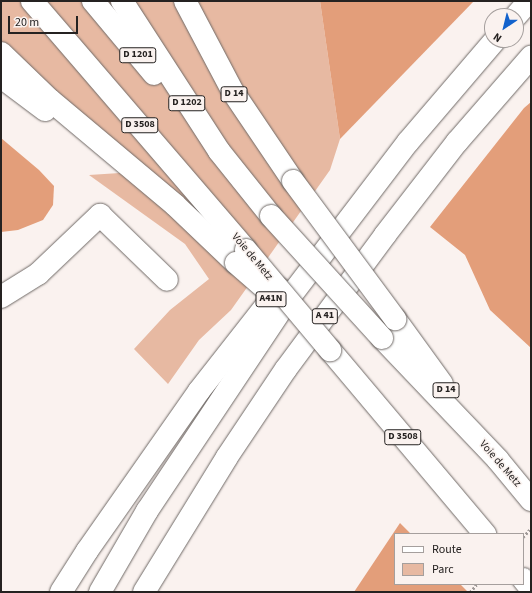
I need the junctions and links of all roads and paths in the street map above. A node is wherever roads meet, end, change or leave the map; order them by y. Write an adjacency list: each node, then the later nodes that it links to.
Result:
1 (32, 1): 12 (main road, Voie de Metz / D 3508)
2 (93, 1): 10 (main road, D 1201)
3 (122, 1): 10 (main road, Voie de Metz / D 1202)
4 (185, 1): 15 (main road, D 14, bridge)
5 (488, 48): 9 (main road)
6 (1, 53): 11 (main road)
7 (531, 57): 24 (main road, A 41)
8 (1, 77): 11 (main road)
9 (408, 142): 22 (main road, A41N); 23 (main road)
10 (219, 151): 15 (main road, Voie de Metz, bridge)
11 (136, 172): 12 (main road)
12 (241, 256): 18 (main road, Voie de Metz / D 3508, bridge)
13 (167, 280): 14 (main road)
14 (1, 297)
15 (498, 460): 16 (main road, Voie de Metz)
16 (531, 500)
17 (531, 528): 19 (path)
18 (484, 533)
19 (524, 536)
20 (524, 580): 21 (main road)
21 (531, 589)
22 (61, 592)
23 (100, 592)
24 (144, 592)

